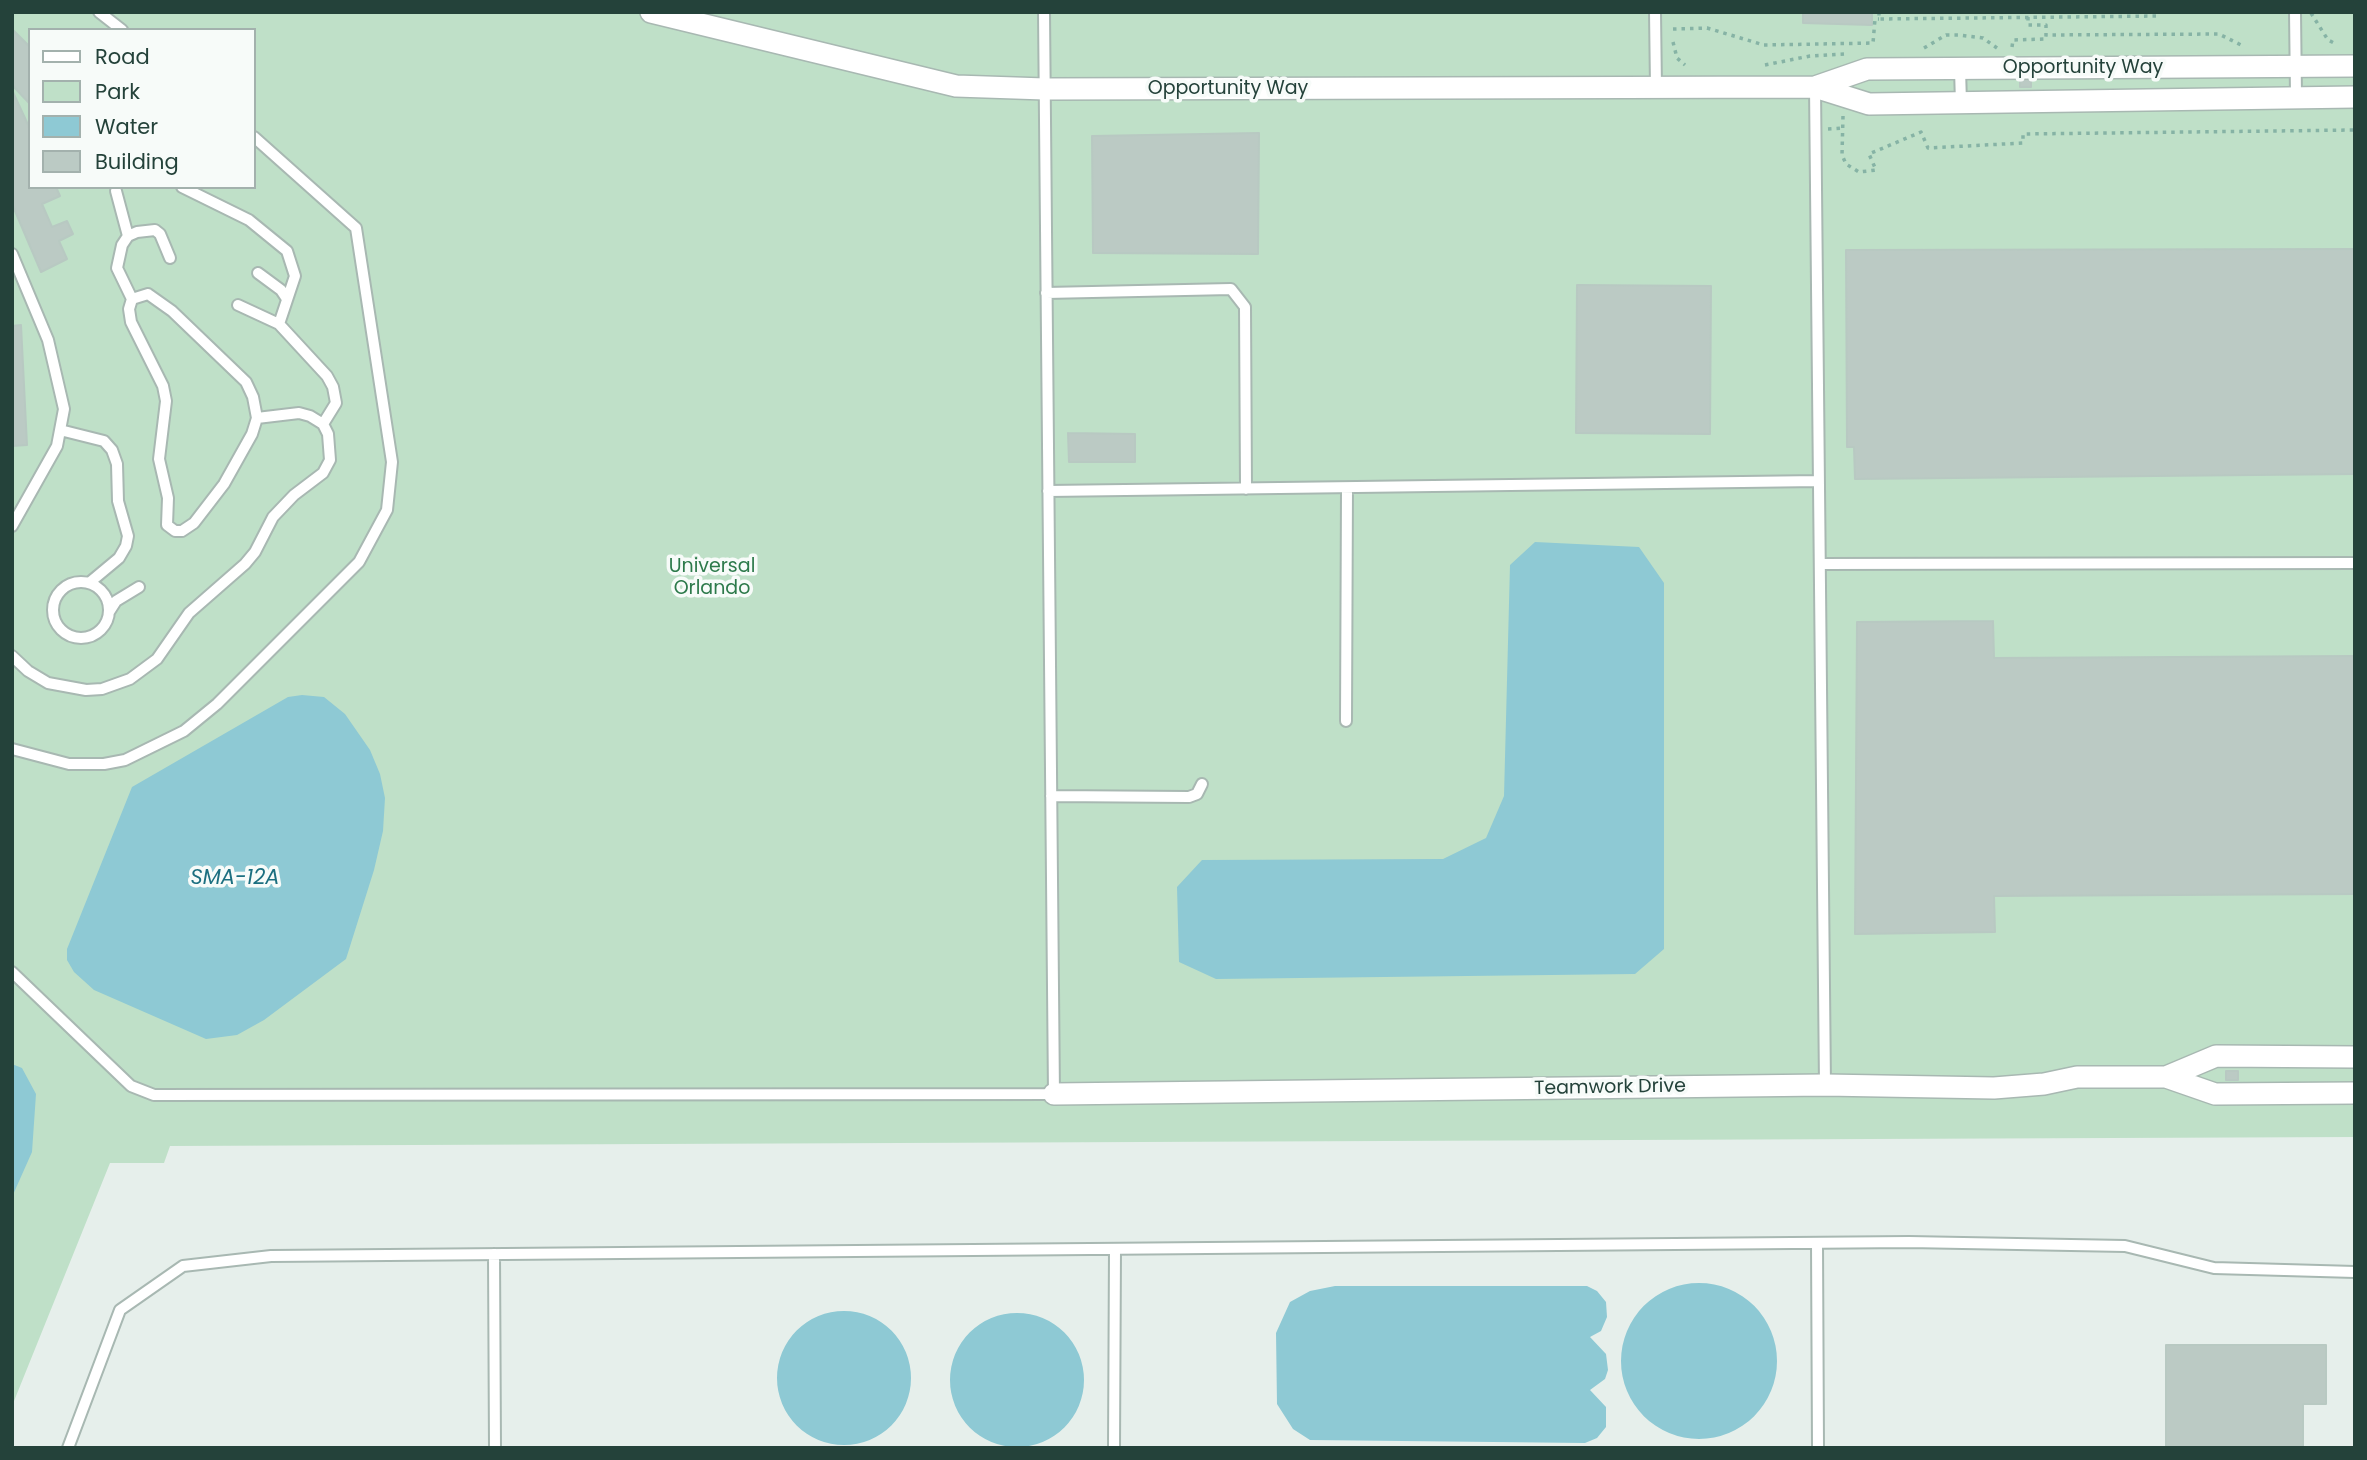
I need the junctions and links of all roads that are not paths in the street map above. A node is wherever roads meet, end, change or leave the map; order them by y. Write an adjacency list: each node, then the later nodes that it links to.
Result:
1 (99, 12): 6 (lane)
2 (651, 12): 13 (street, Opportunity Way)
3 (1044, 12): 13 (lane)
4 (1655, 12): 11 (lane)
5 (2295, 12): 7 (lane)
6 (119, 28)
7 (2296, 58): 8 (street, Opportunity Way); 9 (street, Opportunity Way); 14 (lane)
8 (2355, 66)
9 (1960, 69): 10 (street, Opportunity Way); 16 (lane)
10 (1840, 87): 12 (street, Opportunity Way); 16 (street, Opportunity Way)
11 (1656, 88): 12 (street, Opportunity Way); 13 (street, Opportunity Way)
12 (1815, 88): 32 (lane)
13 (1045, 89): 24 (lane)
14 (2296, 96): 15 (street, Opportunity Way); 16 (street, Opportunity Way)
15 (2355, 97)
16 (1961, 103)
17 (256, 139): 44 (lane)
18 (186, 189): 26 (lane)
19 (116, 191): 20 (lane)
20 (128, 236): 22 (lane); 25 (lane)
21 (12, 254): 31 (lane)
22 (170, 258)
23 (258, 273): 26 (lane)
24 (1046, 293): 34 (lane); 35 (lane)
25 (132, 299): 29 (lane); 29 (lane)
26 (287, 299): 28 (lane)
27 (238, 305): 28 (lane)
28 (279, 324): 30 (lane)
29 (257, 418): 30 (lane)
30 (323, 424): 42 (lane)
31 (60, 430): 36 (lane); 39 (lane)
32 (1819, 481): 33 (lane); 38 (lane)
33 (1347, 488): 34 (lane); 43 (lane)
34 (1246, 489): 35 (lane)
35 (1048, 491): 46 (lane)
36 (12, 526)
37 (2355, 563): 38 (lane)
38 (1820, 564): 50 (lane)
39 (89, 583): 41 (lane); 41 (lane)
40 (139, 587): 41 (lane)
41 (109, 612)
42 (12, 656)
43 (1346, 721)
44 (12, 749)
45 (1202, 784): 46 (lane)
46 (1051, 796): 52 (lane)
47 (12, 972): 52 (lane)
48 (2355, 1057): 49 (street, Teamwork Drive)
49 (2166, 1077): 50 (street, Teamwork Drive); 51 (street, Teamwork Drive)
50 (1825, 1085): 52 (street, Teamwork Drive)
51 (2355, 1093)
52 (1054, 1094)
53 (1817, 1243): 54 (lane); 56 (lane); 60 (lane)
54 (1115, 1248): 55 (lane); 59 (lane)
55 (494, 1254): 57 (lane); 58 (lane)
56 (2355, 1272)
57 (68, 1448)
58 (495, 1448)
59 (1114, 1448)
60 (1818, 1448)

